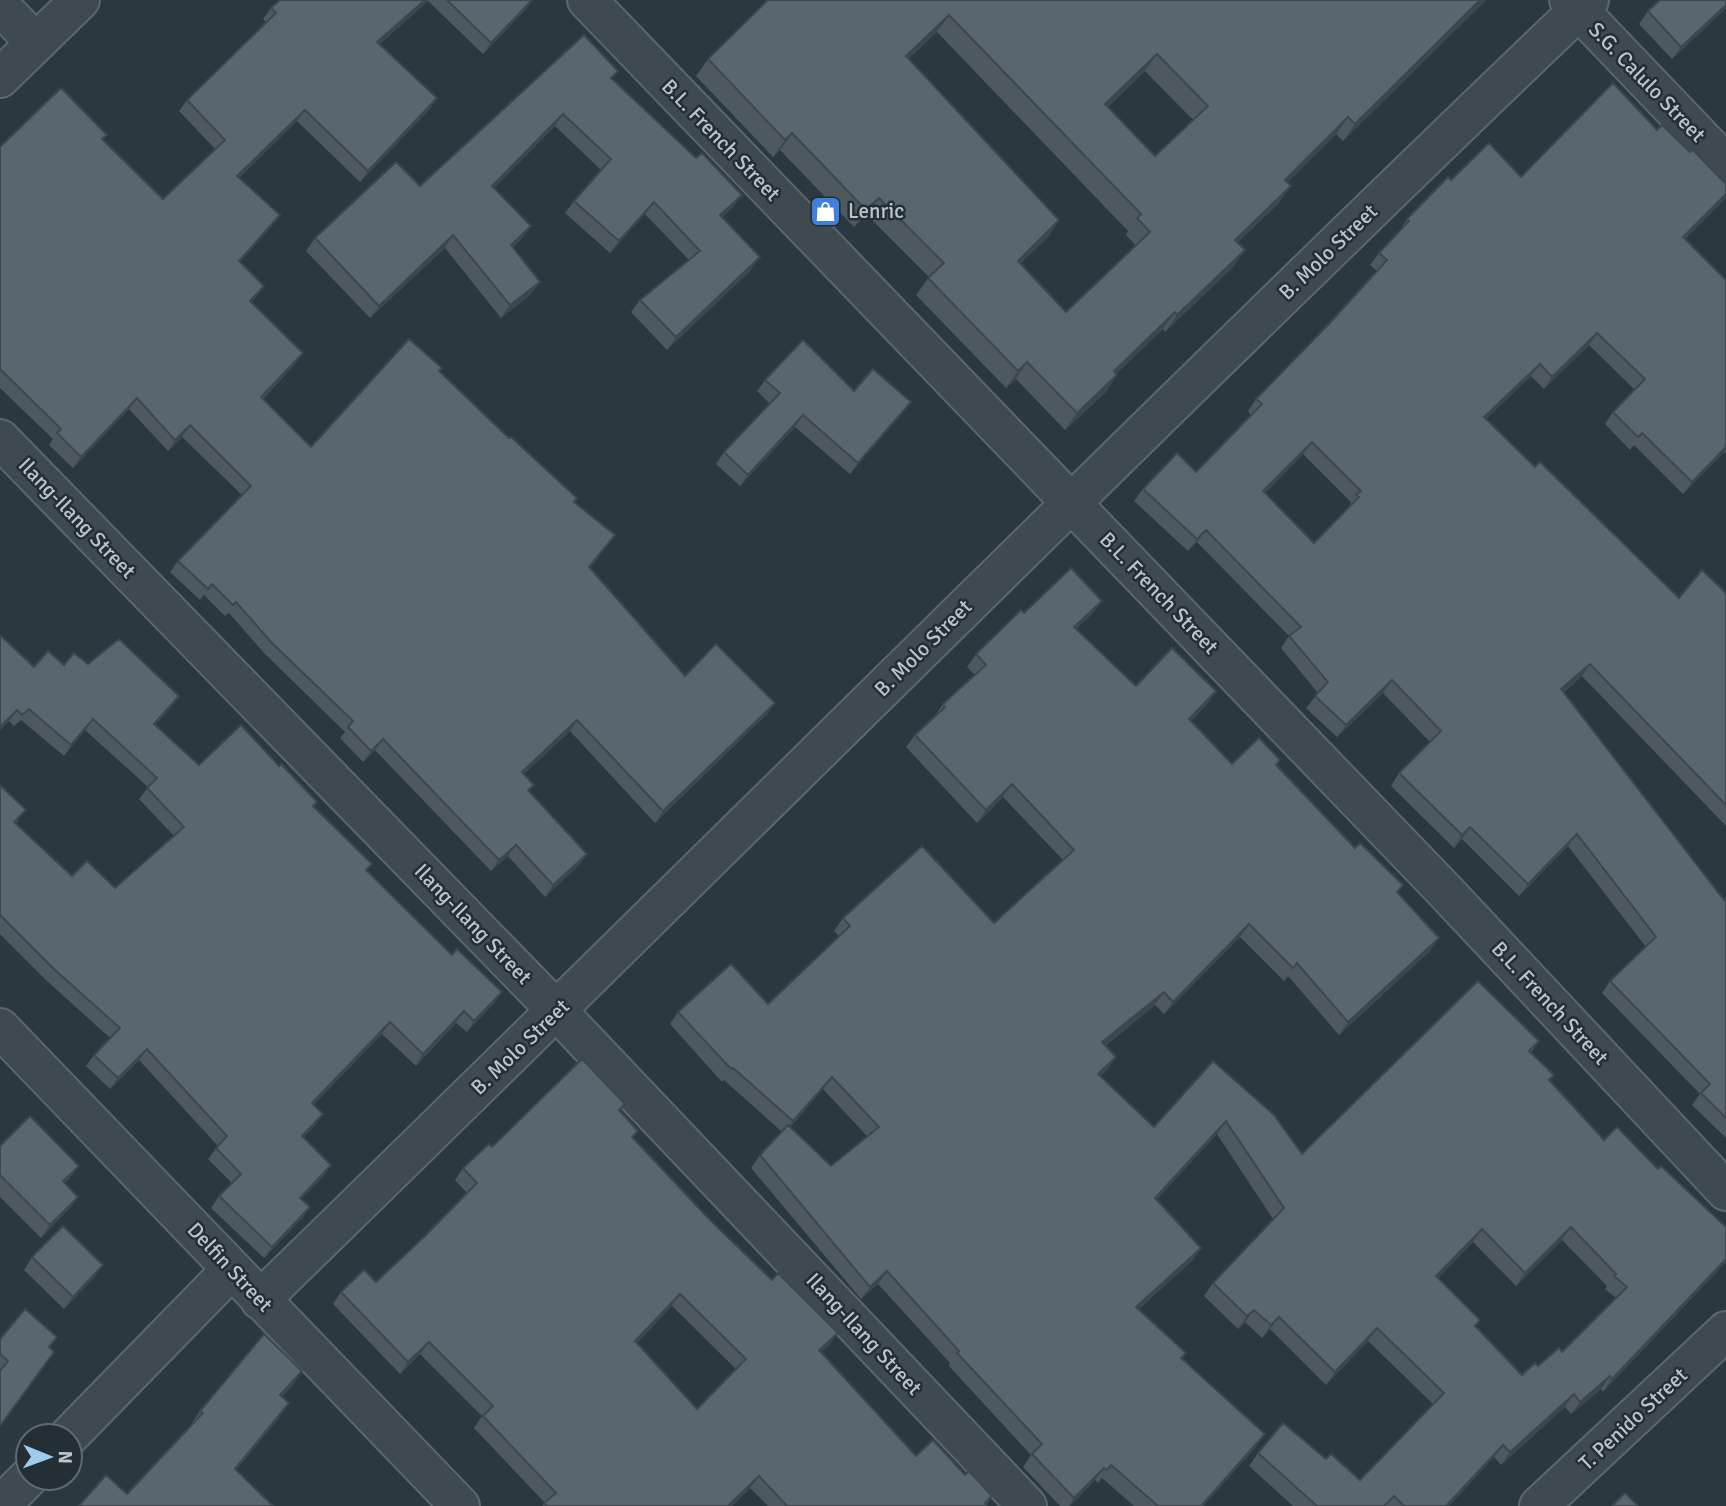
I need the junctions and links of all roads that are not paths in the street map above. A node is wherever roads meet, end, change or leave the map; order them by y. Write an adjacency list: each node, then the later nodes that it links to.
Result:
1 (80, 0): 5 (street)
2 (587, 0): 9 (street, B.L. French Street)
3 (1578, 3): 7 (street, S.G. Calulo Street); 9 (street, B. Molo Street)
4 (0, 6): 5 (street)
5 (36, 43): 6 (street)
6 (0, 78)
7 (1726, 164)
8 (0, 439): 10 (street, Ilang-Ilang Street)
9 (1071, 502): 10 (street, B. Molo Street); 12 (street, B.L. French Street)
10 (557, 1011): 14 (street, B. Molo Street); 20 (street, Ilang-Ilang Street)
11 (6, 1045): 13 (street, Delfin Street)
12 (1726, 1191)
13 (232, 1269): 14 (street, Delfin Street); 16 (street)
14 (260, 1300): 18 (street, Delfin Street)
15 (1726, 1331): 21 (street, T. Penido Street)
16 (83, 1422)
17 (14, 1492): 19 (street)
18 (442, 1500)
19 (1, 1506)
20 (1027, 1506)
21 (1539, 1506)

